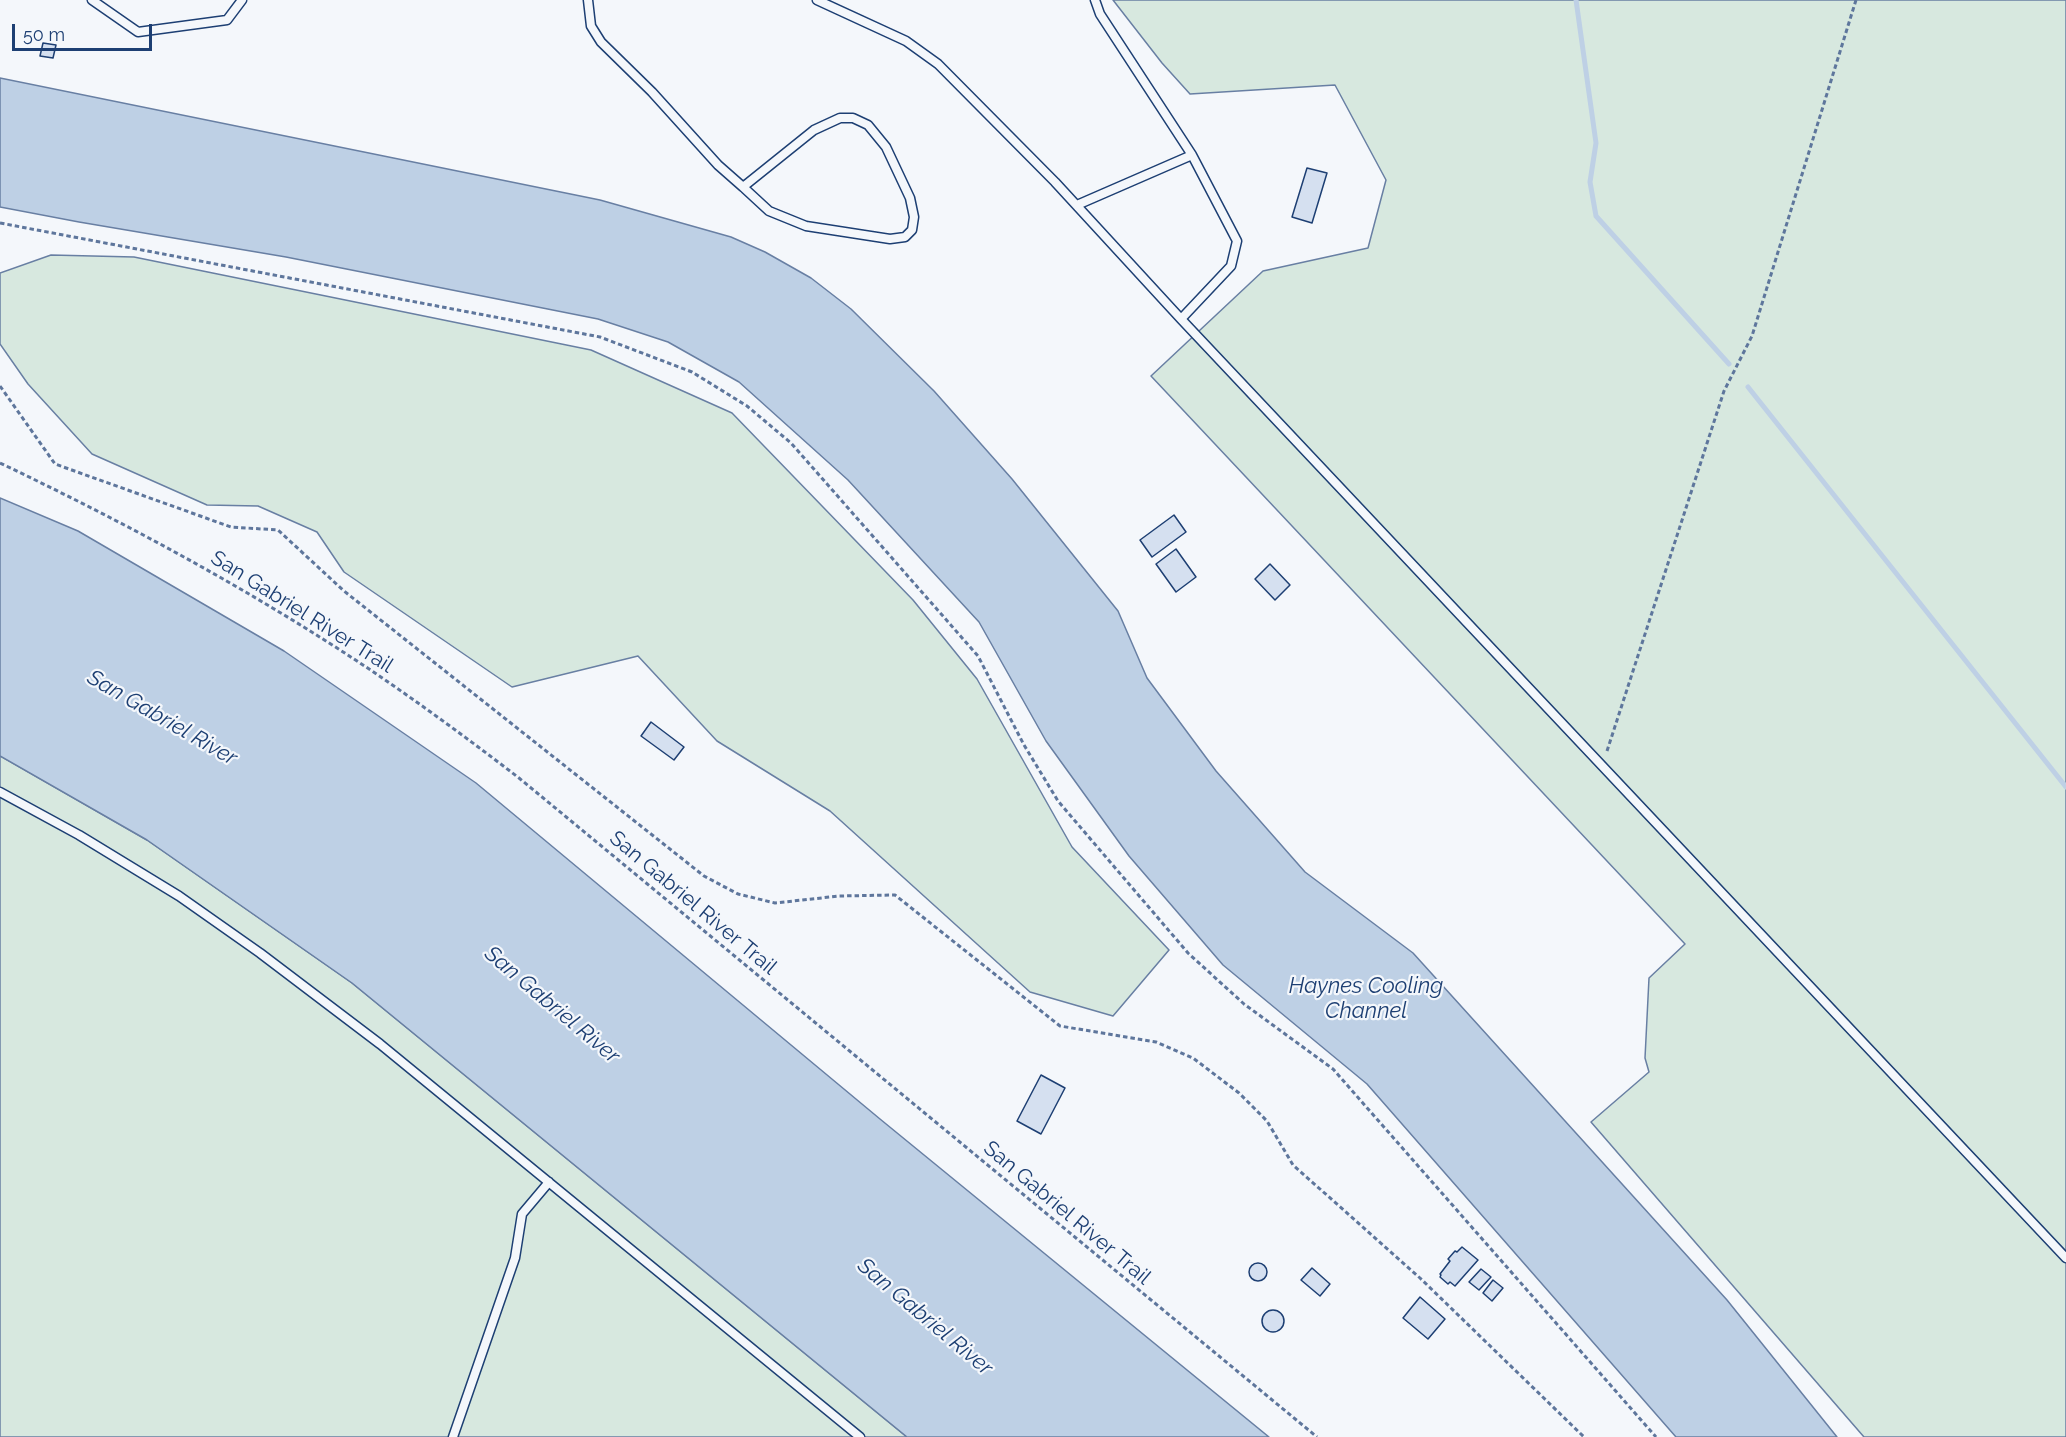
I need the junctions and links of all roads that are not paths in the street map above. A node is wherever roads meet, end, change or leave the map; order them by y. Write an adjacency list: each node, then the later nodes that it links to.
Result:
1 (92, 0): 2 (lane)
2 (242, 0)
3 (588, 0): 7 (lane)
4 (817, 0): 8 (lane)
5 (1095, 0): 6 (lane)
6 (1192, 155): 8 (lane); 9 (lane)
7 (743, 187): 7 (lane)
8 (1077, 205): 9 (lane)
9 (1181, 319): 12 (lane)
10 (0, 792): 11 (lane)
11 (549, 1182): 13 (lane); 14 (lane)
12 (2066, 1258)
13 (453, 1437)
14 (860, 1437)

